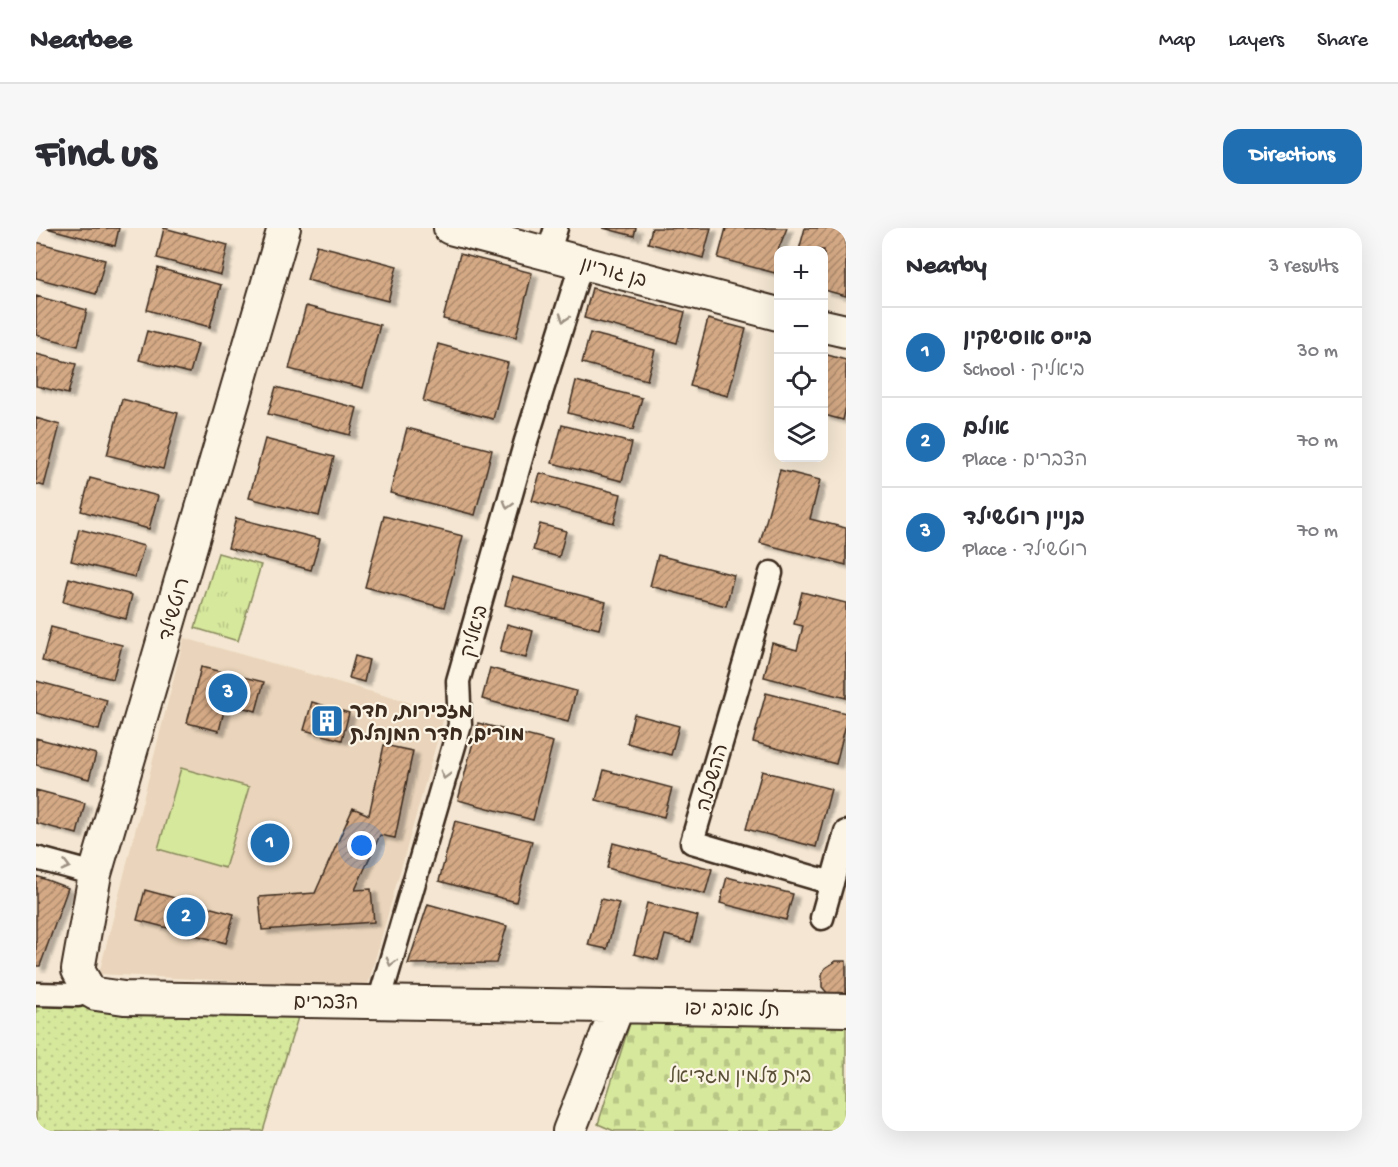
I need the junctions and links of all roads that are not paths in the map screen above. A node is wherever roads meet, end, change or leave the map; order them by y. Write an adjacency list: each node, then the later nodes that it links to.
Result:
1 (284, 228): 11 (street, רוטשילד)
2 (450, 228): 3 (street, בן גוריון)
3 (552, 241): 4 (street, בן גוריון)
4 (582, 262): 5 (street, בן גוריון); 16 (street, ביאליק, one-way to 16)
5 (774, 313)
6 (828, 327): 7 (street)
7 (846, 331)
8 (771, 573): 12 (street, ההשכלה)
9 (846, 832): 12 (street)
10 (36, 858): 11 (street, one-way to 11)
11 (95, 874): 14 (street, רוטשילד)
12 (832, 883): 13 (street)
13 (822, 918)
14 (89, 990): 15 (street, הצברים); 16 (street, הצברים)
15 (36, 994)
16 (379, 1002): 17 (street, הצברים)
17 (618, 1006): 18 (street, תל אביב יפו); 19 (street)
18 (846, 1010)
19 (569, 1131)

